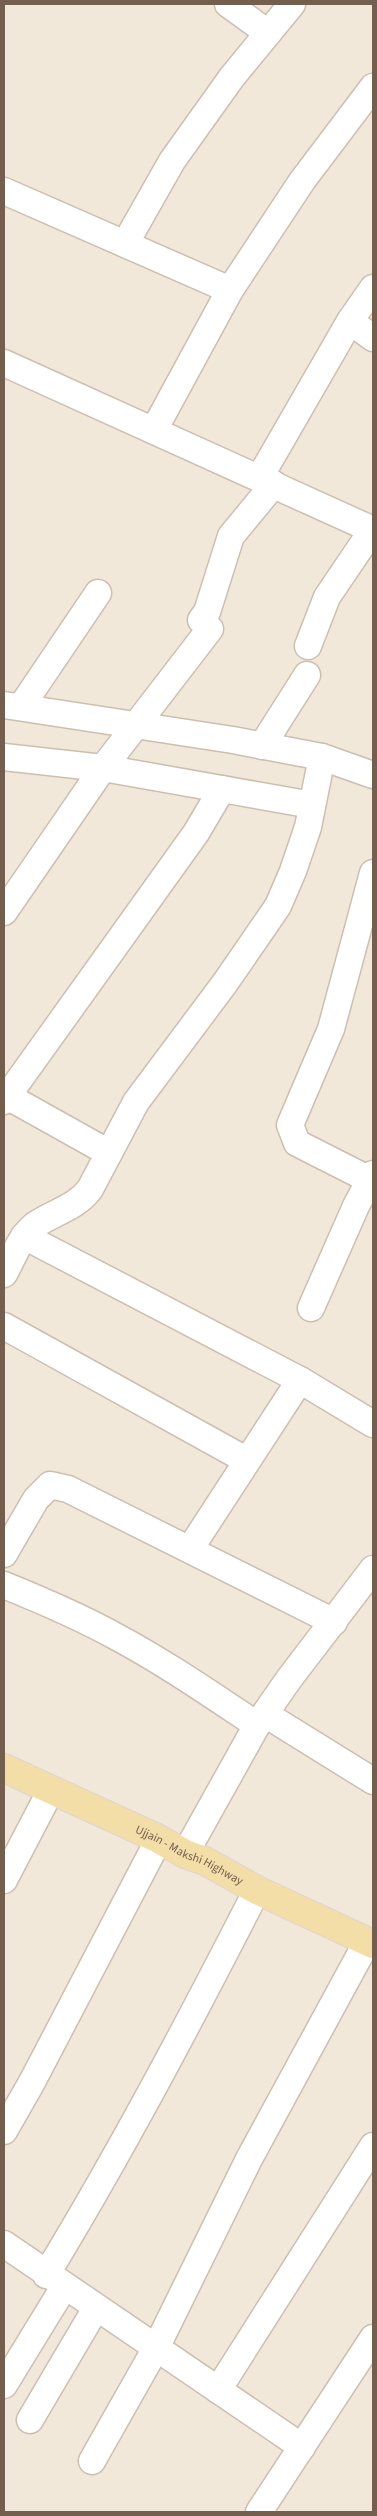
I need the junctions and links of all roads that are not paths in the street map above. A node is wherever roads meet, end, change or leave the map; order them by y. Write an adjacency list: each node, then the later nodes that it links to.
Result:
1 (228, 4): 3 (street)
2 (292, 4): 3 (street)
3 (268, 34): 6 (street)
4 (373, 87): 8 (street)
5 (4, 191): 6 (street)
6 (125, 244): 8 (street)
7 (373, 288): 9 (street)
8 (230, 290): 12 (street)
9 (350, 321): 10 (street); 13 (street)
10 (373, 338)
11 (4, 363): 12 (street)
12 (154, 430): 13 (street)
13 (267, 480): 14 (street); 19 (street)
14 (373, 529): 16 (street)
15 (98, 592): 18 (street)
16 (308, 646)
17 (307, 675): 20 (street)
18 (13, 706): 19 (street)
19 (135, 725): 20 (street); 23 (street)
20 (262, 746): 22 (street)
21 (4, 757): 23 (street)
22 (322, 757): 24 (street); 26 (street)
23 (103, 768): 25 (street); 28 (street)
24 (373, 775)
25 (222, 789): 26 (street); 29 (street)
26 (312, 805): 30 (street)
27 (373, 873): 31 (street)
28 (4, 912)
29 (6, 1099): 30 (street)
30 (109, 1153): 33 (street)
31 (372, 1177): 32 (street)
32 (365, 1210): 35 (street)
33 (24, 1236): 34 (street); 37 (street)
34 (4, 1274)
35 (311, 1308)
36 (4, 1326): 39 (street)
37 (300, 1380): 38 (street); 39 (street)
38 (373, 1424)
39 (246, 1460): 40 (street)
40 (190, 1549): 41 (street); 44 (street)
41 (4, 1554)
42 (373, 1570): 44 (street)
43 (4, 1585): 45 (street)
44 (334, 1622): 45 (street)
45 (261, 1719): 47 (street); 50 (street)
46 (4, 1768): 48 (main road, Ujjain - Makshi Highway)
47 (373, 1782)
48 (52, 1790): 49 (main road, Ujjain - Makshi Highway); 51 (street)
49 (159, 1839): 50 (main road, Ujjain - Makshi Highway); 54 (street)
50 (185, 1854): 52 (main road, Ujjain - Makshi Highway)
51 (4, 1880)
52 (257, 1890): 53 (main road, Ujjain - Makshi Highway); 57 (street)
53 (370, 1943): 60 (street)
54 (4, 2132)
55 (373, 2146): 62 (street)
56 (4, 2244): 57 (street)
57 (55, 2281): 58 (street); 61 (street)
58 (96, 2308): 60 (street); 63 (street)
59 (373, 2338): 64 (street)
60 (156, 2348): 62 (street); 65 (street)
61 (4, 2385)
62 (218, 2390): 64 (street)
63 (30, 2420)
64 (302, 2447): 66 (street)
65 (92, 2461)
66 (259, 2512)

